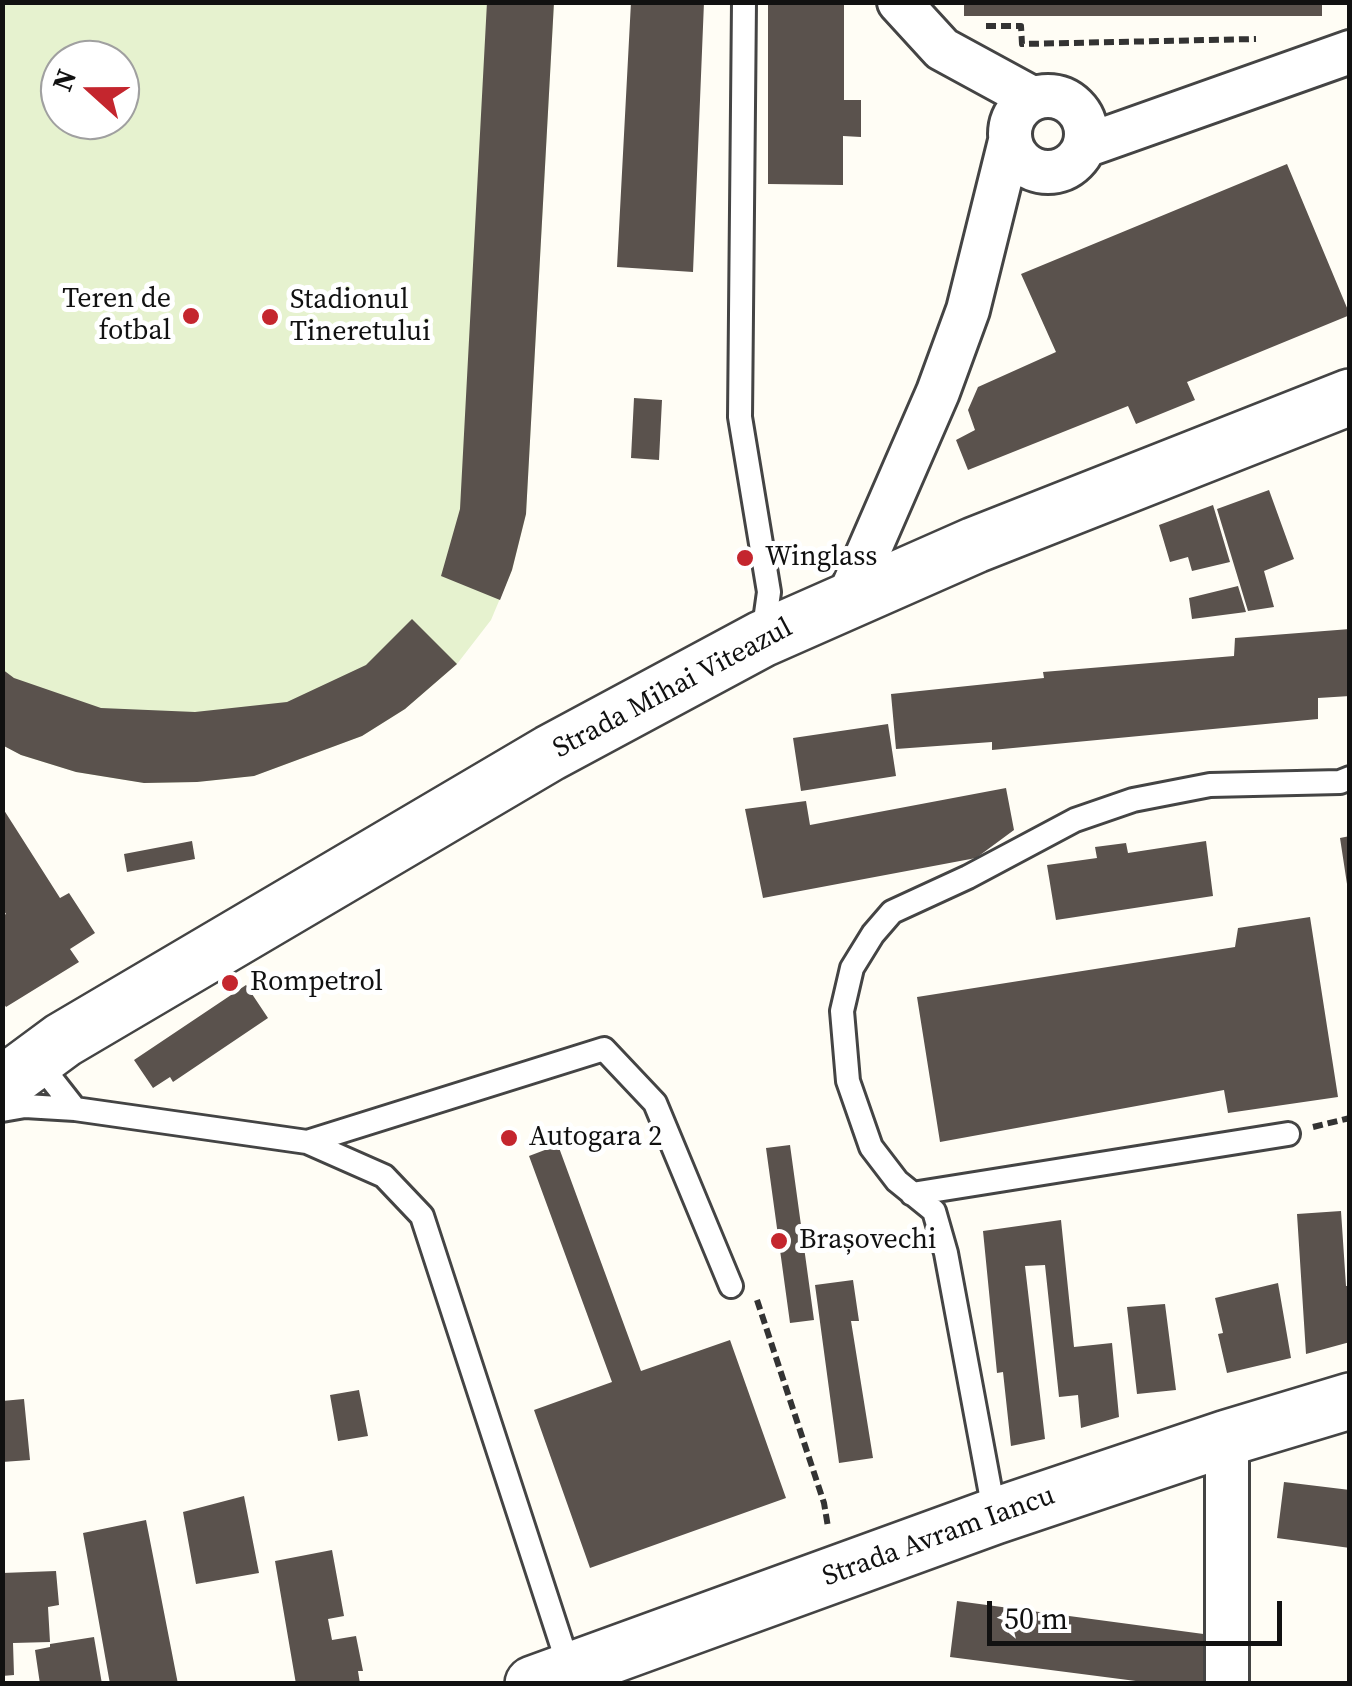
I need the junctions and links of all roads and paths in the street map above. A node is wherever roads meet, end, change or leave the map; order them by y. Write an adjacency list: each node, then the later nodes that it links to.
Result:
1 (744, 2): 11 (lane)
2 (899, 2): 4 (street)
3 (1271, 39): 4 (path)
4 (942, 49): 6 (street)
5 (1350, 52): 8 (street)
6 (1032, 98): 7 (street); 8 (street)
7 (1010, 141): 8 (street); 10 (street)
8 (1085, 146)
9 (1350, 398): 10 (street, Strada Mihai Viteazul)
10 (847, 602): 11 (street, Strada Mihai Viteazul)
11 (762, 639): 13 (street, Strada Mihai Viteazul)
12 (1350, 778): 18 (lane)
13 (13, 1063): 14 (lane)
14 (75, 1109): 15 (lane); 17 (lane)
15 (2, 1110)
16 (1288, 1134): 18 (lane)
17 (307, 1142): 19 (lane); 24 (lane)
18 (912, 1194): 22 (lane)
19 (742, 1286): 23 (path)
20 (1350, 1401): 21 (street, Strada Avram Iancu)
21 (1227, 1438): 22 (street, Strada Avram Iancu); 25 (street)
22 (995, 1516): 23 (street, Strada Avram Iancu)
23 (842, 1571): 24 (street, Strada Avram Iancu)
24 (552, 1677)
25 (1227, 1684)

